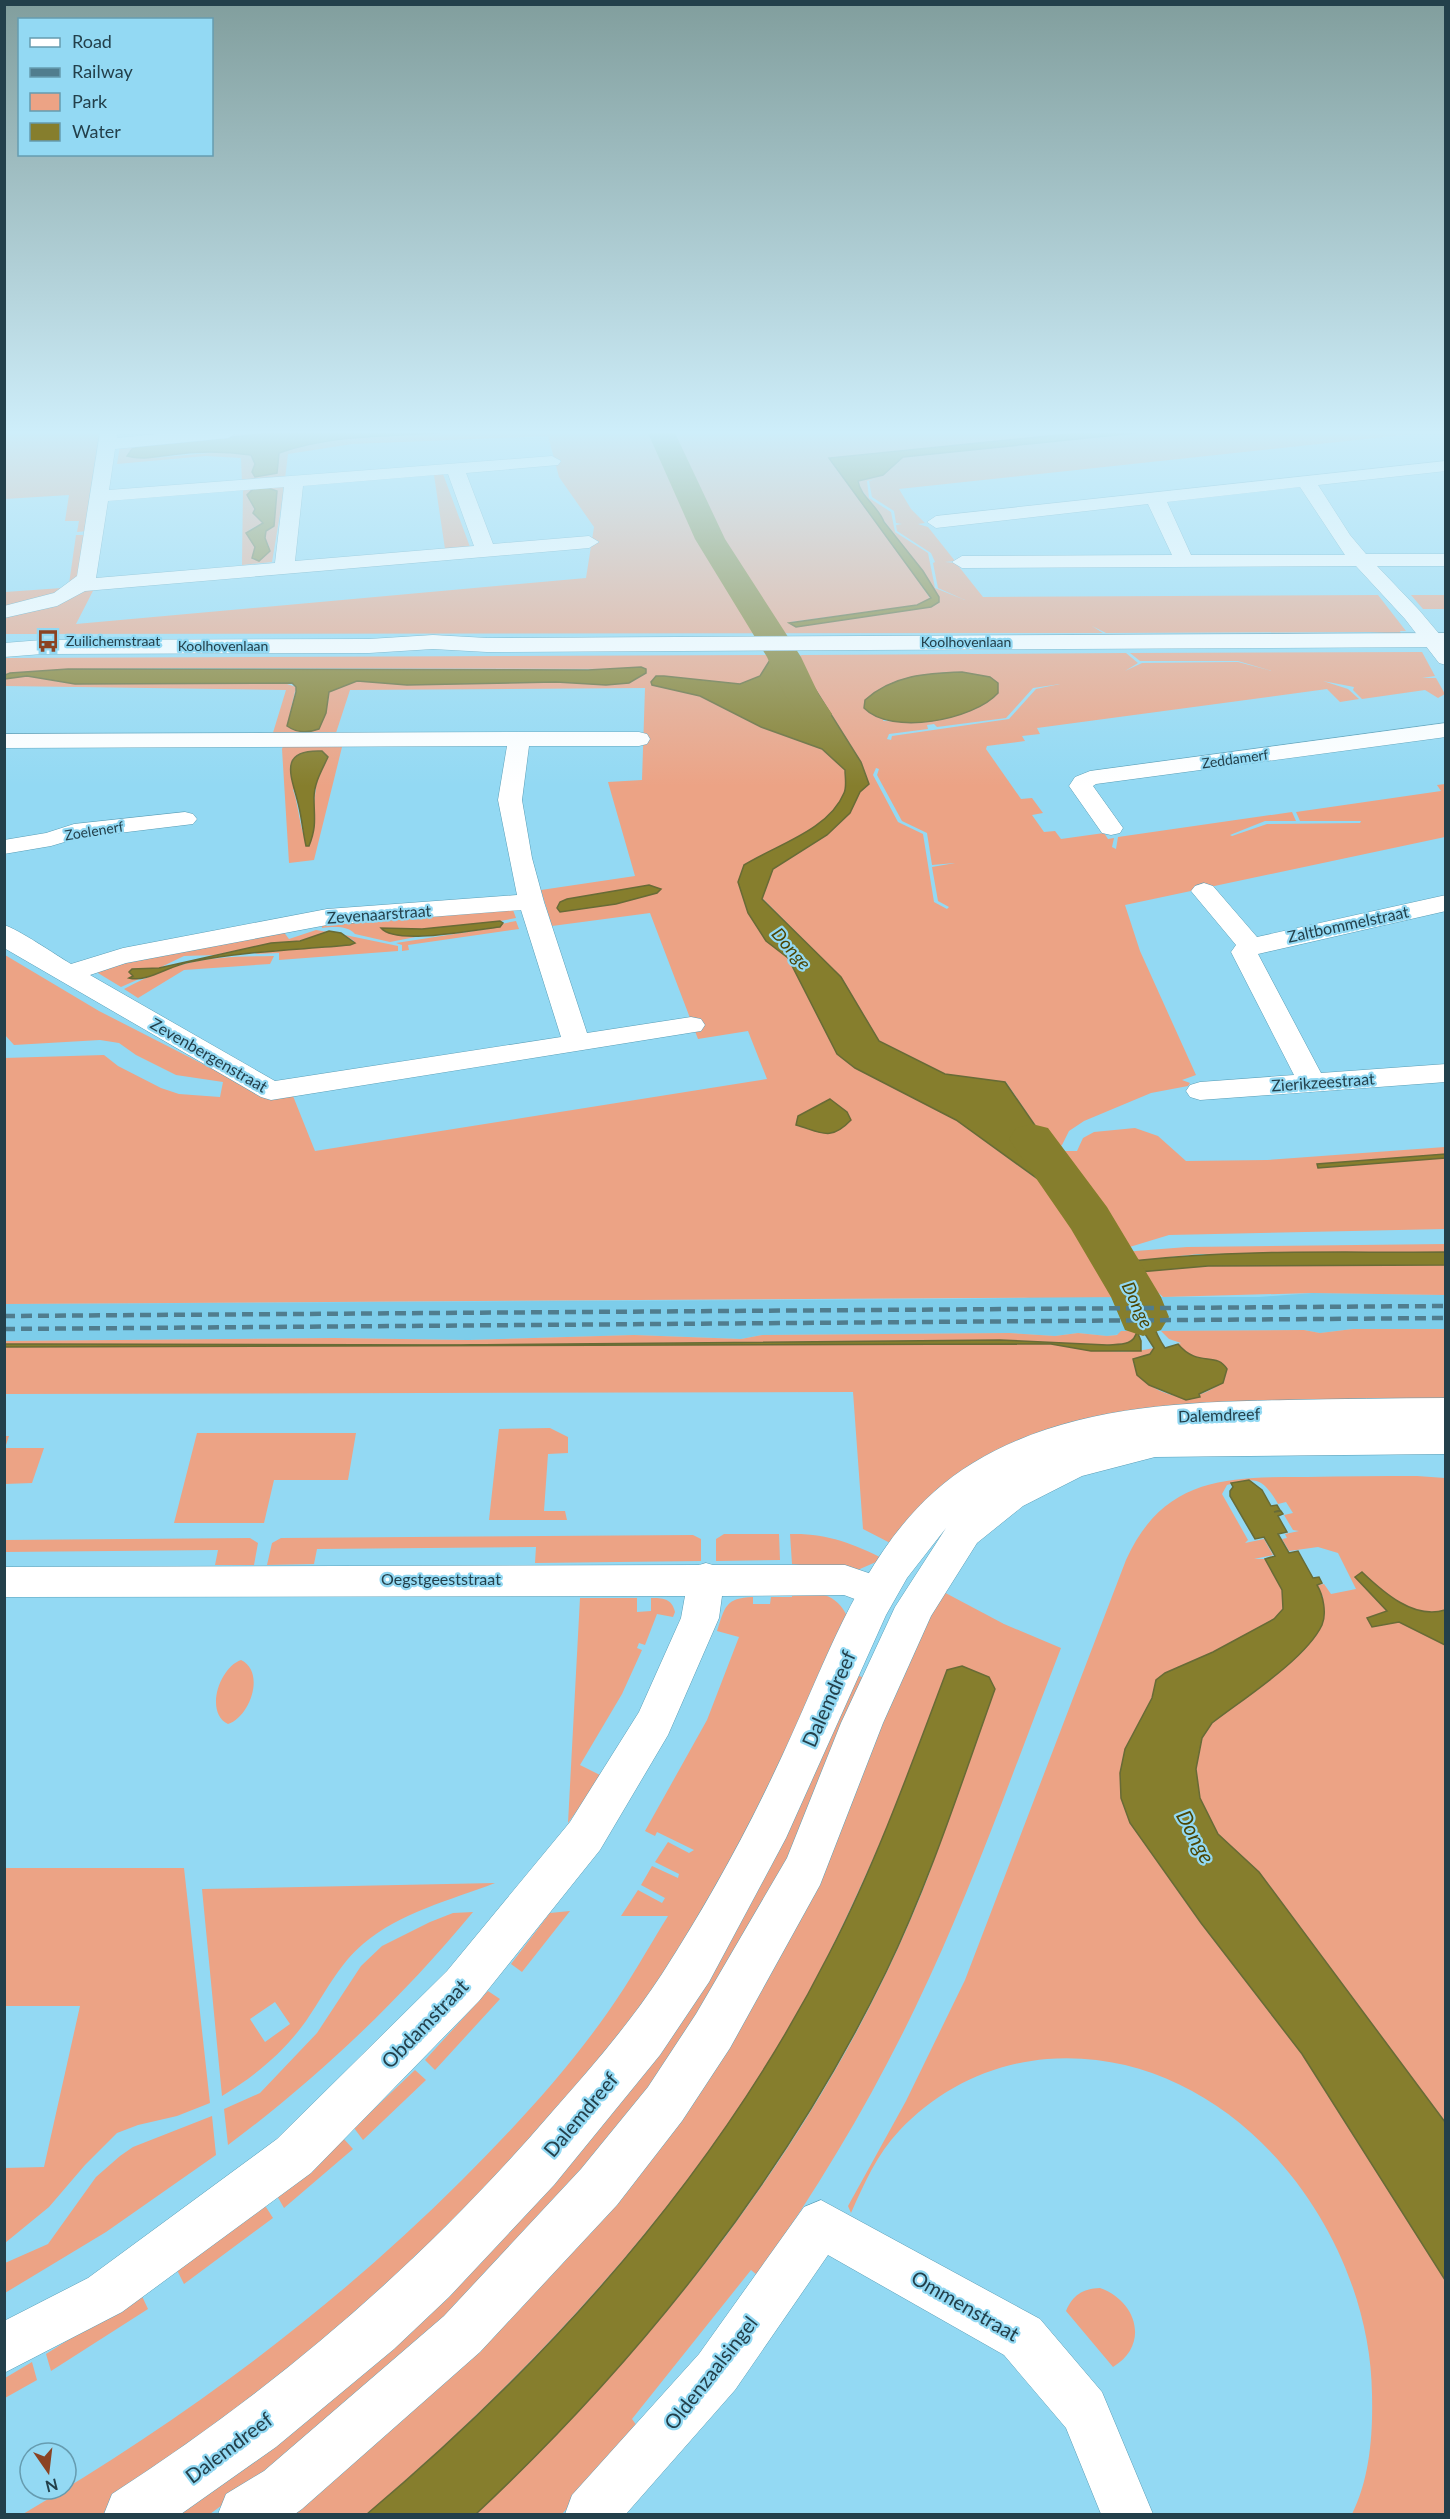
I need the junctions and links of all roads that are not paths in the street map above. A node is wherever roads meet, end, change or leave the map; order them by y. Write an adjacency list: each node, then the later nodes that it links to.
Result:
1 (92, 551): 13 (street)
2 (286, 551): 12 (street)
3 (478, 551): 12 (street)
4 (1025, 551): 11 (street)
5 (1179, 551): 8 (street)
6 (1353, 551): 9 (street)
7 (1446, 560): 9 (street)
8 (1184, 561): 9 (street); 11 (street)
9 (1361, 561): 15 (street)
10 (962, 562): 11 (street)
11 (1035, 562)
12 (284, 568): 13 (street)
13 (82, 585): 14 (street)
14 (4, 612)
15 (1438, 639): 17 (street, Koolhovenlaan); 19 (street)
16 (4, 644): 17 (street, Koolhovenlaan)
17 (42, 647): 18 (street, Koolhovenlaan)
18 (4, 650)
19 (1446, 659)
20 (1446, 730): 25 (street, Zeddamerf)
21 (639, 739): 22 (street)
22 (519, 740): 23 (street); 28 (street)
23 (4, 741)
24 (185, 819): 26 (street, Zoelenerf)
25 (1112, 828)
26 (4, 847)
27 (1204, 891): 31 (street)
28 (531, 902): 32 (street, Zevenaarstraat); 34 (street)
29 (1446, 903): 31 (street, Zaltbommelstraat)
30 (4, 933): 32 (street, Zevenbergenstraat)
31 (1251, 946): 36 (street)
32 (70, 975): 34 (street, Zevenbergenstraat)
33 (692, 1025): 34 (street, Zevenbergenstraat)
34 (577, 1043)
35 (1446, 1073): 36 (street, Zierikzeestraat)
36 (1312, 1082): 37 (street, Zierikzeestraat)
37 (1200, 1091)
38 (1446, 1412): 42 (street, Dalemdreef)
39 (1446, 1440): 42 (street, Dalemdreef)
40 (706, 1578): 41 (street, Oegstgeeststraat); 42 (street, Oegstgeeststraat); 44 (street, Obdamstraat)
41 (4, 1582)
42 (895, 1599): 46 (street, Dalemdreef); 47 (street, Dalemdreef)
43 (821, 2224): 45 (street, Oldenzaalsingel); 48 (street, Ommenstraat)
44 (4, 2348)
45 (598, 2511)
46 (132, 2514)
47 (246, 2514)
48 (1127, 2514)

